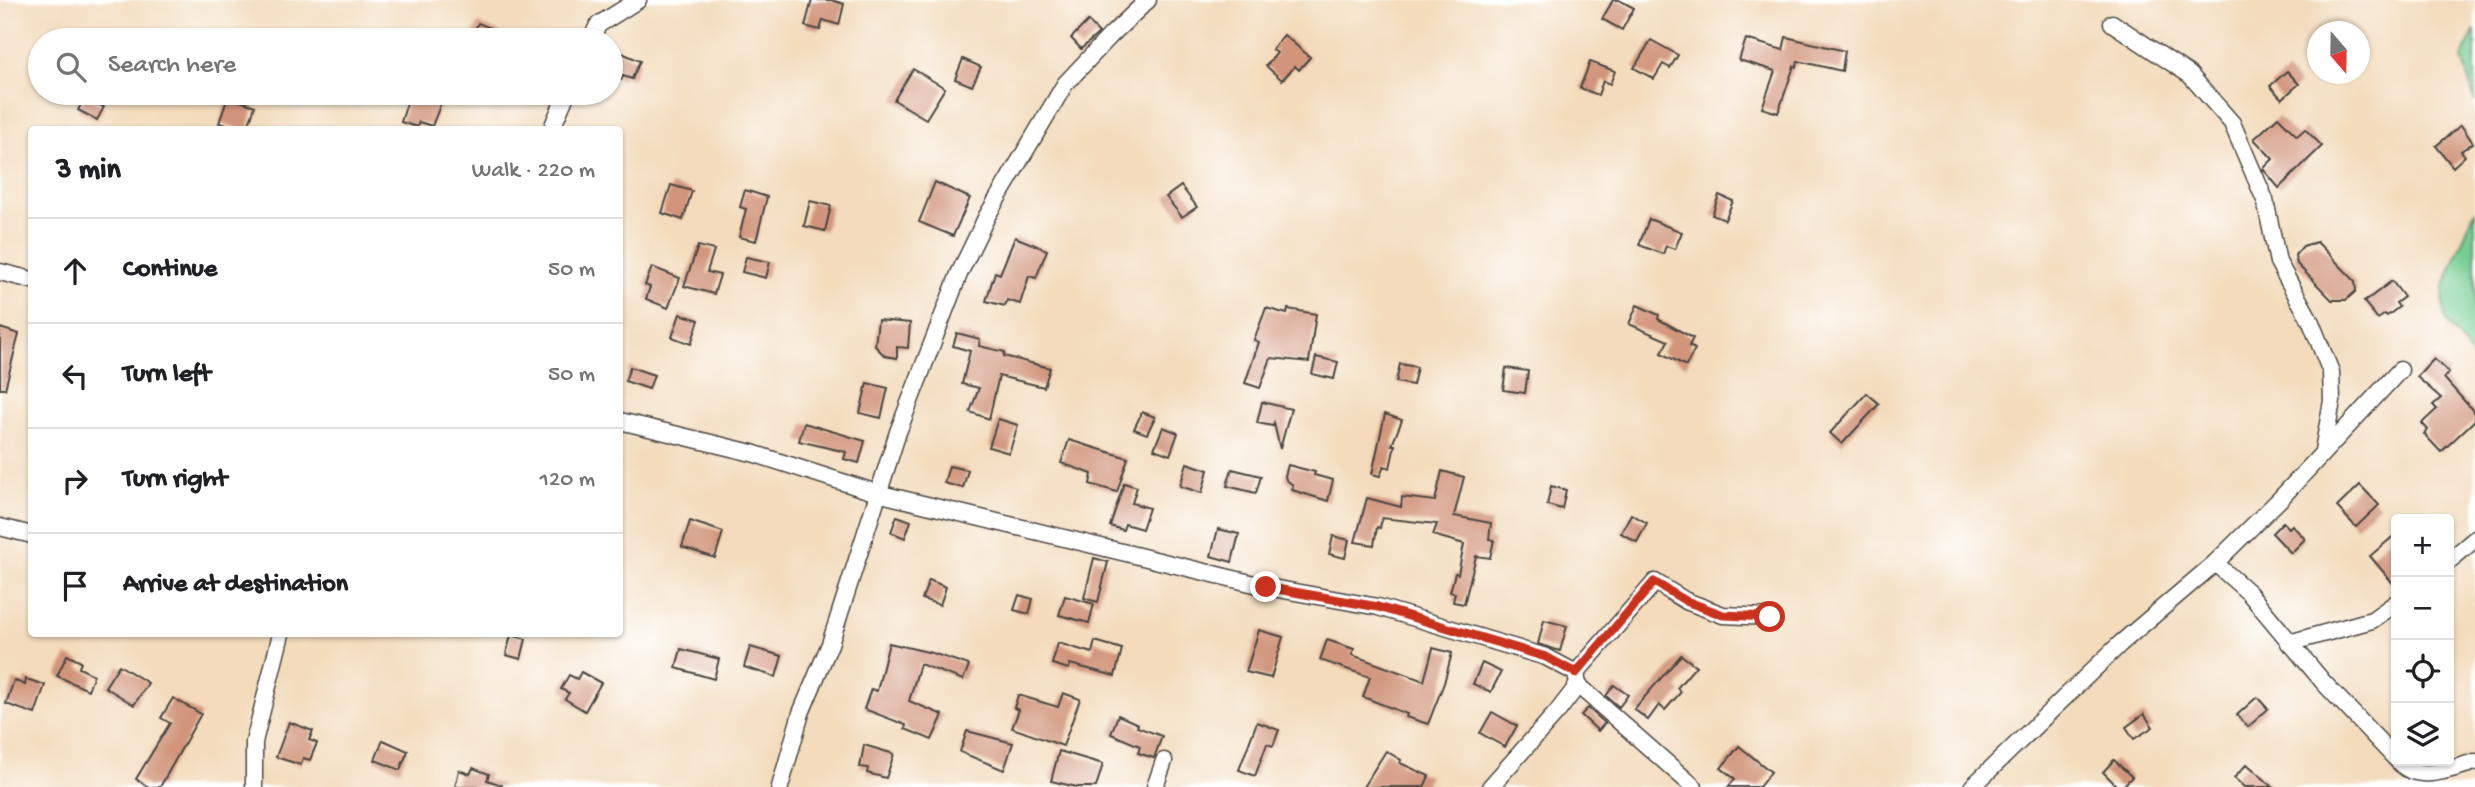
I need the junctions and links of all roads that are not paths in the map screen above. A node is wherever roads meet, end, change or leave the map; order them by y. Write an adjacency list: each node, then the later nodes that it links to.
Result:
1 (638, 0): 4 (street)
2 (1149, 0): 12 (street)
3 (2112, 23): 11 (street)
4 (597, 28)
5 (562, 105): 6 (street)
6 (553, 126)
7 (0, 272): 8 (street)
8 (28, 279)
9 (2400, 370): 11 (street)
10 (623, 422): 12 (street)
11 (2323, 451): 17 (street)
12 (877, 493): 22 (street); 28 (street)
13 (0, 527): 14 (street)
14 (28, 534)
15 (2475, 539): 16 (street)
16 (2454, 557)
17 (2215, 563): 21 (street); 32 (street)
18 (2391, 607): 21 (street)
19 (1770, 617): 22 (street)
20 (280, 637): 27 (street)
21 (2289, 643): 23 (street)
22 (1577, 679): 30 (street); 31 (street)
23 (2391, 754)
24 (1164, 761): 29 (street)
25 (2475, 762): 26 (street)
26 (2403, 766)
27 (254, 787)
28 (780, 787)
29 (1156, 787)
30 (1490, 787)
31 (1693, 787)
32 (1972, 787)

